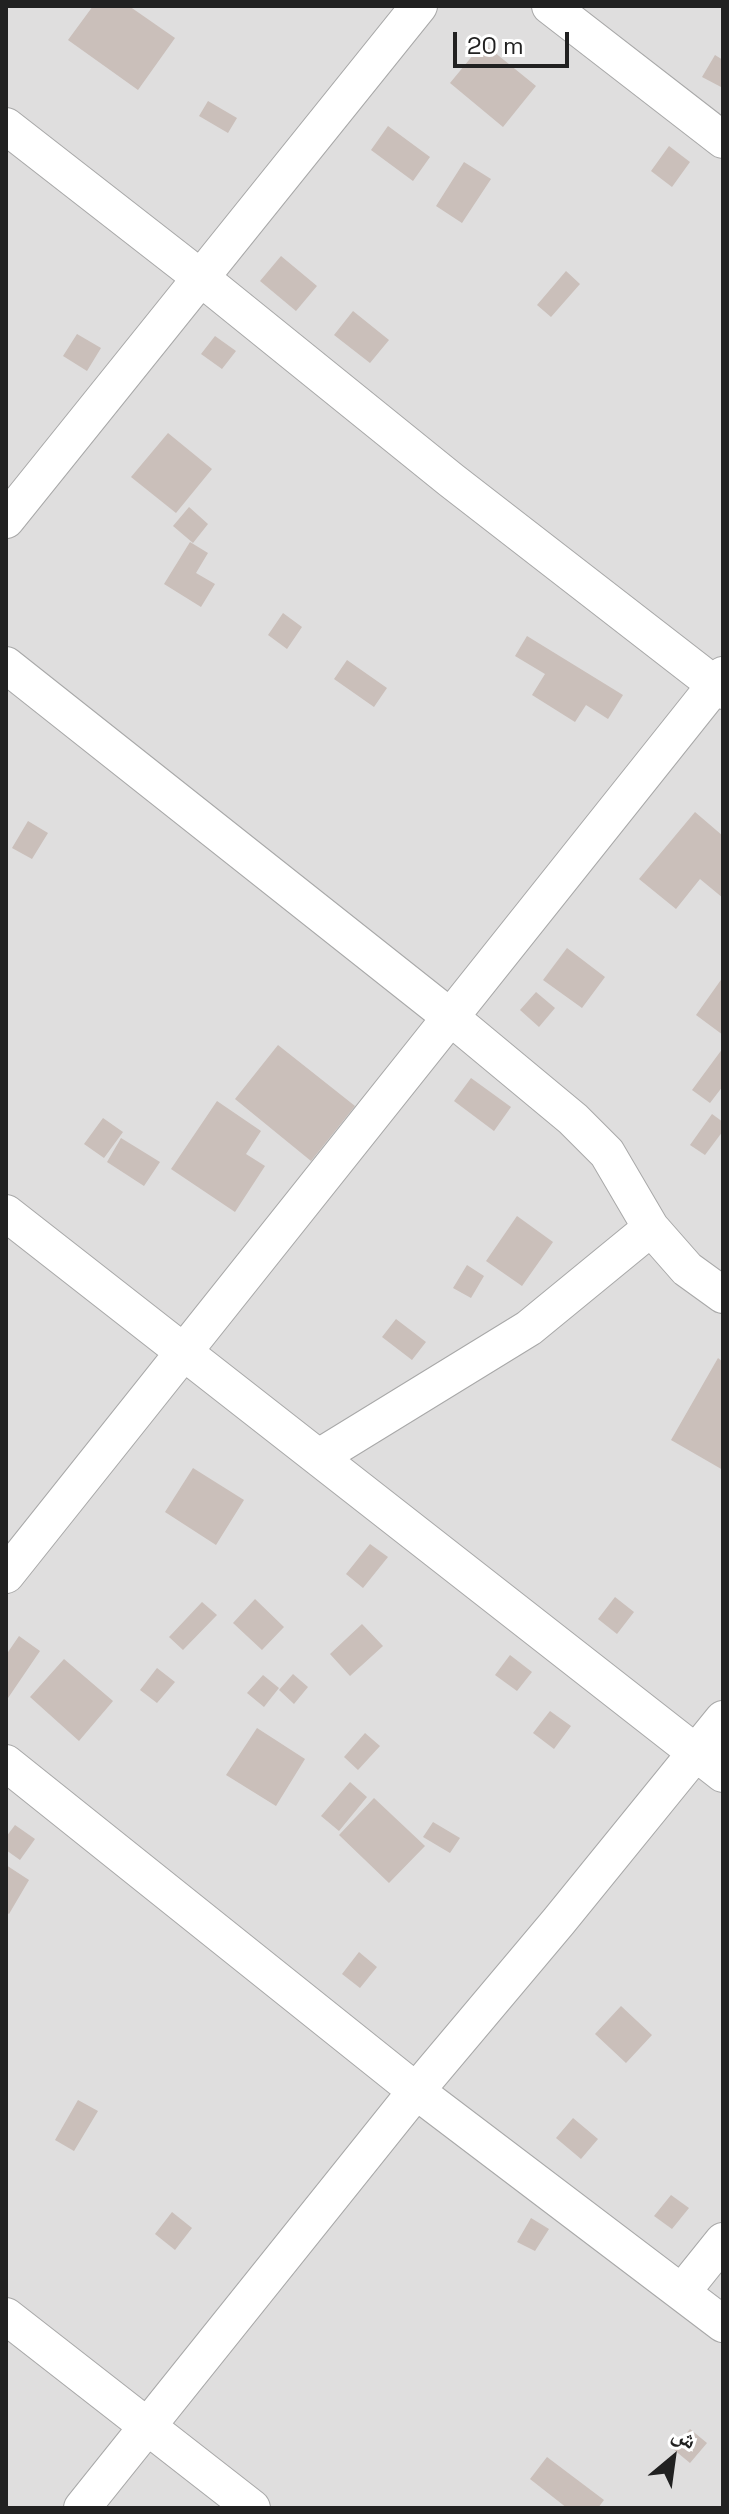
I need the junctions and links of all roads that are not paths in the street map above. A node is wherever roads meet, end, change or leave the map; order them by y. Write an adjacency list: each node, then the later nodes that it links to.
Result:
1 (419, 6): 5 (street)
2 (550, 6): 4 (street)
3 (6, 126): 5 (street)
4 (723, 140)
5 (201, 278): 6 (street); 8 (street)
6 (6, 520)
7 (6, 665): 9 (street)
8 (720, 684): 9 (street)
9 (449, 1016): 11 (street); 13 (street)
10 (6, 1213): 13 (street)
11 (651, 1228): 12 (street); 14 (street)
12 (723, 1295)
13 (184, 1353): 14 (street); 15 (street)
14 (319, 1457): 18 (street)
15 (6, 1575)
16 (723, 1719): 18 (street)
17 (6, 1763): 19 (street)
18 (709, 1763): 19 (street)
19 (416, 2091): 21 (street); 24 (street)
20 (723, 2241): 21 (street)
21 (682, 2292): 23 (street)
22 (6, 2316): 24 (street)
23 (723, 2324)
24 (147, 2427): 25 (street); 26 (street)
25 (82, 2508)
26 (252, 2508)

